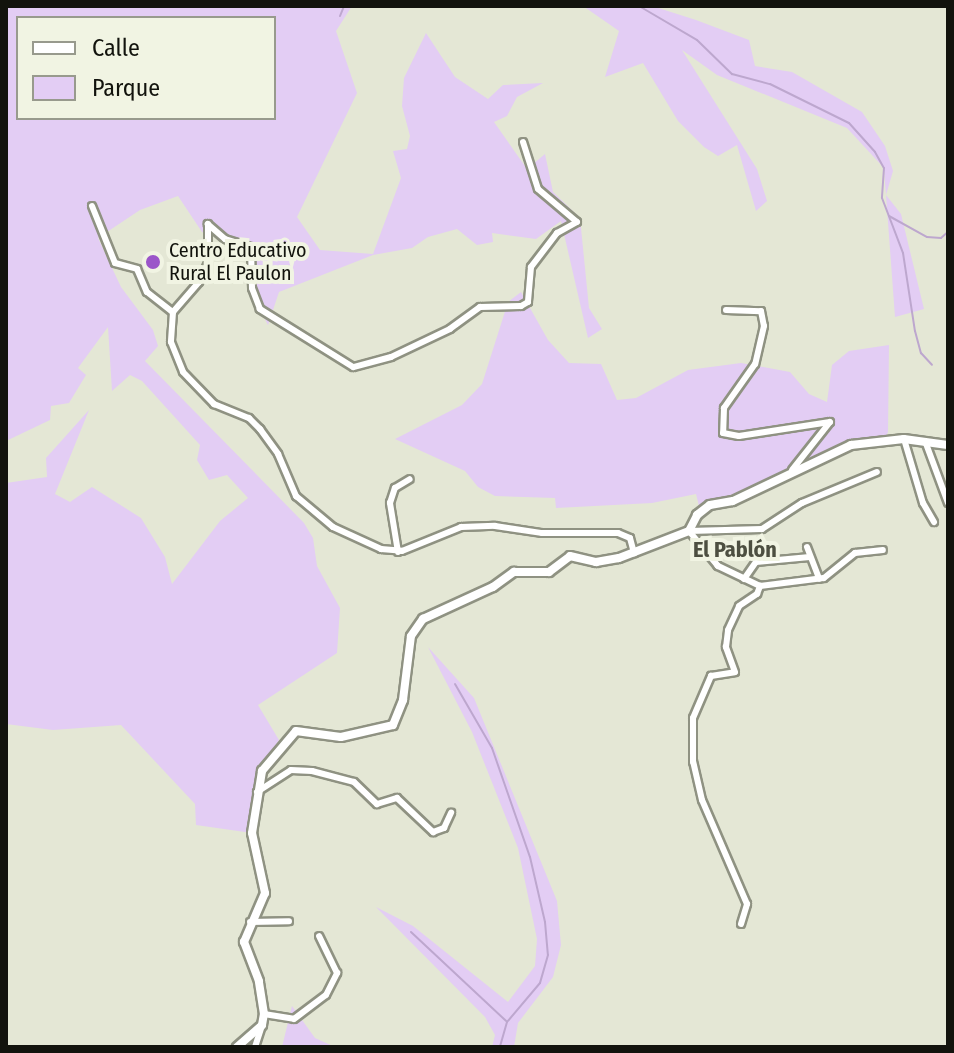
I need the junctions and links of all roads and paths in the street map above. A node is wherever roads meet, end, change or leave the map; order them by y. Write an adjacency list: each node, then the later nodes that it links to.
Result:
1 (523, 142): 4 (street)
2 (92, 206): 4 (street)
3 (726, 310): 8 (street)
4 (173, 312): 16 (street)
5 (904, 439): 6 (street); 8 (street); 12 (street)
6 (925, 441): 7 (street); 11 (street)
7 (948, 445)
8 (792, 470): 13 (street)
9 (877, 472): 13 (street)
10 (410, 479): 16 (street)
11 (948, 503)
12 (934, 522)
13 (689, 531): 17 (street); 19 (street)
14 (807, 547): 18 (street)
15 (883, 550): 20 (street)
16 (398, 552): 17 (street)
17 (634, 553): 22 (street)
18 (810, 557): 19 (street); 20 (street)
19 (744, 579): 21 (street)
20 (819, 579): 21 (street)
21 (760, 586): 26 (street)
22 (257, 792): 23 (street); 25 (street)
23 (451, 813)
24 (289, 921): 25 (street)
25 (250, 922): 28 (street)
26 (741, 924)
27 (319, 936): 28 (street)
28 (264, 1014): 29 (street)
29 (262, 1025): 30 (street); 31 (street)
30 (237, 1047)
31 (255, 1047)

